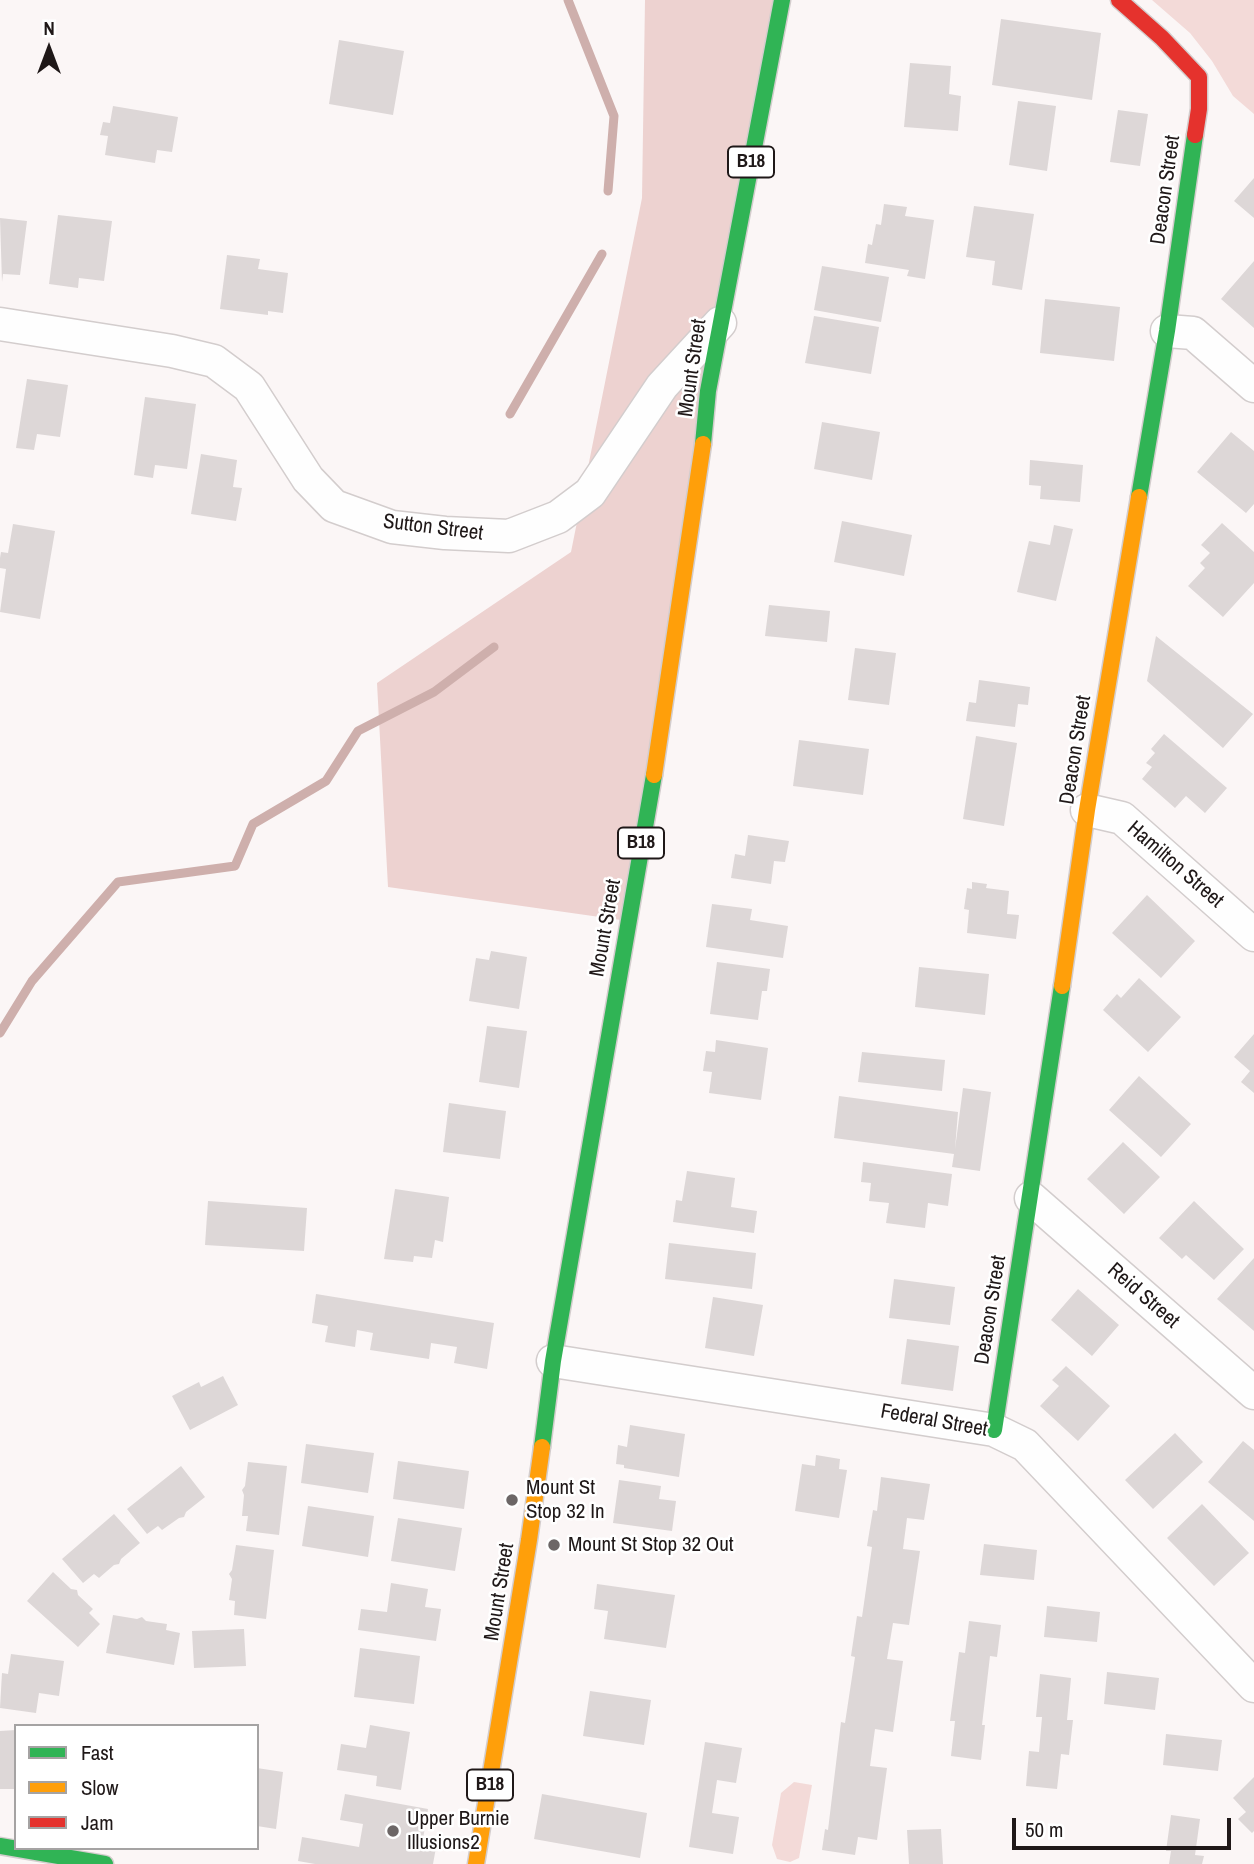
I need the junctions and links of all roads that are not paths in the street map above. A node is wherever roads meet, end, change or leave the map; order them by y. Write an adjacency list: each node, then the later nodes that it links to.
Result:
1 (782, 0): 3 (main road, Mount Street / B18)
2 (1119, 0): 5 (main road, Deacon Street)
3 (720, 323): 4 (street, Sutton Street); 10 (main road, Mount Street / B18)
4 (0, 324)
5 (1167, 331): 6 (street); 7 (main road, Deacon Street)
6 (1254, 386)
7 (1087, 810): 8 (street, Hamilton Street); 9 (main road, Deacon Street)
8 (1254, 935)
9 (1031, 1198): 11 (street, Reid Street); 12 (main road, Deacon Street)
10 (554, 1361): 12 (street, Federal Street); 17 (main road, Mount Street / B18)
11 (1254, 1393)
12 (994, 1430): 13 (street, Federal Street)
13 (1254, 1686)
14 (19, 1850): 15 (main road)
15 (73, 1861): 16 (main road)
16 (105, 1864)
17 (477, 1864)

